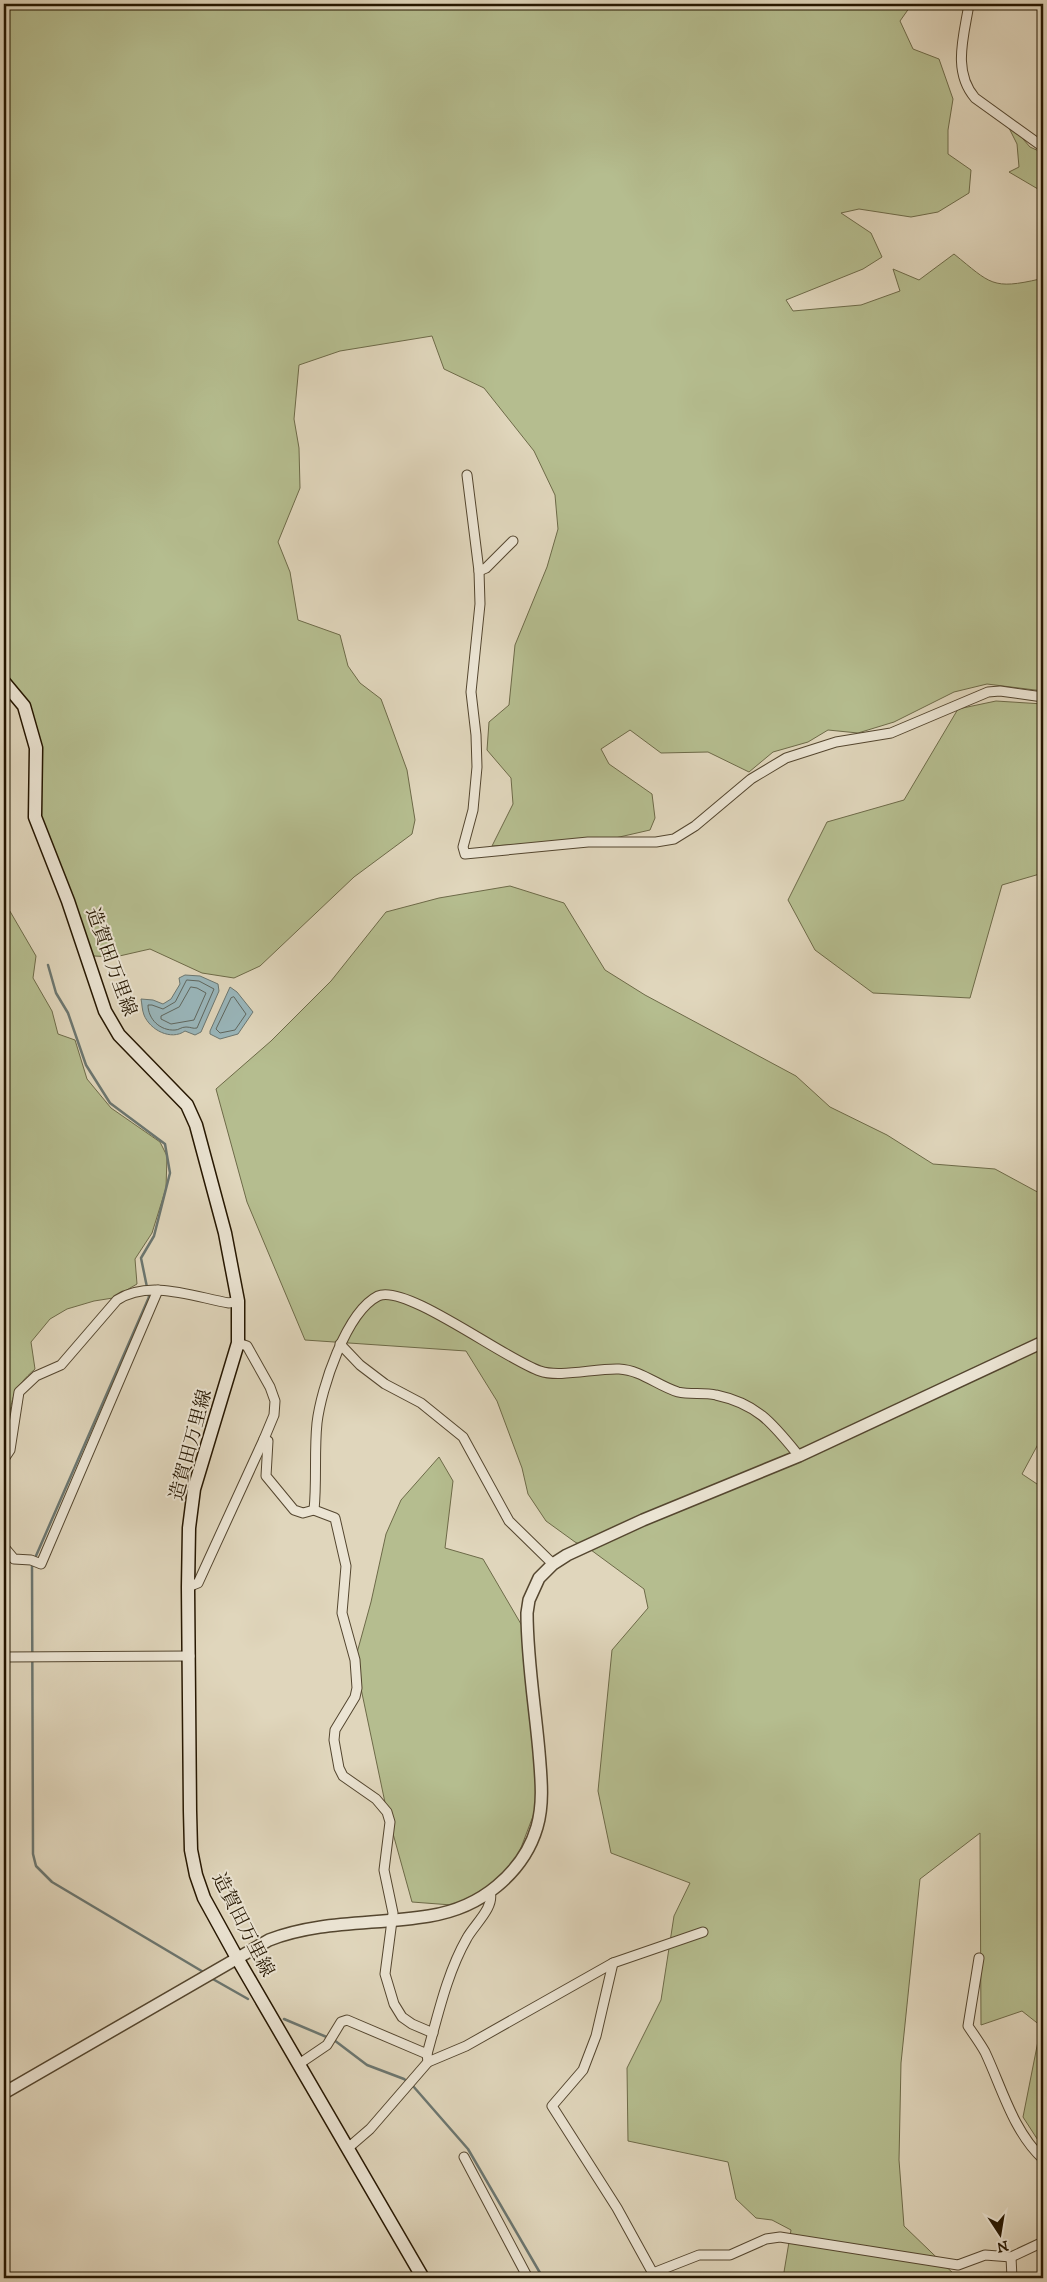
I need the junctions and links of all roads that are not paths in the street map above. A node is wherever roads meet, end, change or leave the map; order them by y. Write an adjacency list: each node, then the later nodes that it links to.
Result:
1 (969, 4): 2 (street)
2 (1043, 147)
3 (467, 475): 5 (street)
4 (513, 541): 5 (street)
5 (479, 571): 7 (street)
6 (4, 682): 9 (main road, 造賀田万里線)
7 (1043, 697)
8 (158, 1290): 9 (street); 15 (street); 17 (street)
9 (238, 1301): 11 (main road, 造賀田万里線)
10 (1043, 1342): 14 (street)
11 (238, 1343): 13 (street); 19 (main road, 造賀田万里線)
12 (340, 1344): 14 (street); 16 (street); 18 (street)
13 (264, 1439): 16 (street); 19 (street)
14 (799, 1456): 18 (street)
15 (4, 1458)
16 (314, 1510): 23 (street)
17 (4, 1547)
18 (553, 1564): 22 (street)
19 (188, 1587): 20 (main road, 造賀田万里線)
20 (190, 1656): 21 (street); 25 (main road, 造賀田万里線)
21 (4, 1657)
22 (490, 1892): 23 (street); 28 (street)
23 (393, 1920): 25 (street); 28 (street)
24 (704, 1932): 27 (street)
25 (237, 1958): 30 (main road, 造賀田万里線); 31 (street)
26 (979, 1958): 34 (street)
27 (613, 1963): 29 (street); 37 (street)
28 (433, 2033): 29 (street)
29 (428, 2058): 30 (street); 32 (street)
30 (299, 2064): 32 (main road, 造賀田万里線)
31 (4, 2093)
32 (348, 2148): 38 (main road, 造賀田万里線)
33 (464, 2157): 39 (street)
34 (1043, 2159)
35 (1043, 2242): 36 (street)
36 (1011, 2257): 37 (street); 40 (street)
37 (654, 2276)
38 (423, 2278)
39 (528, 2278)
40 (1012, 2278)

